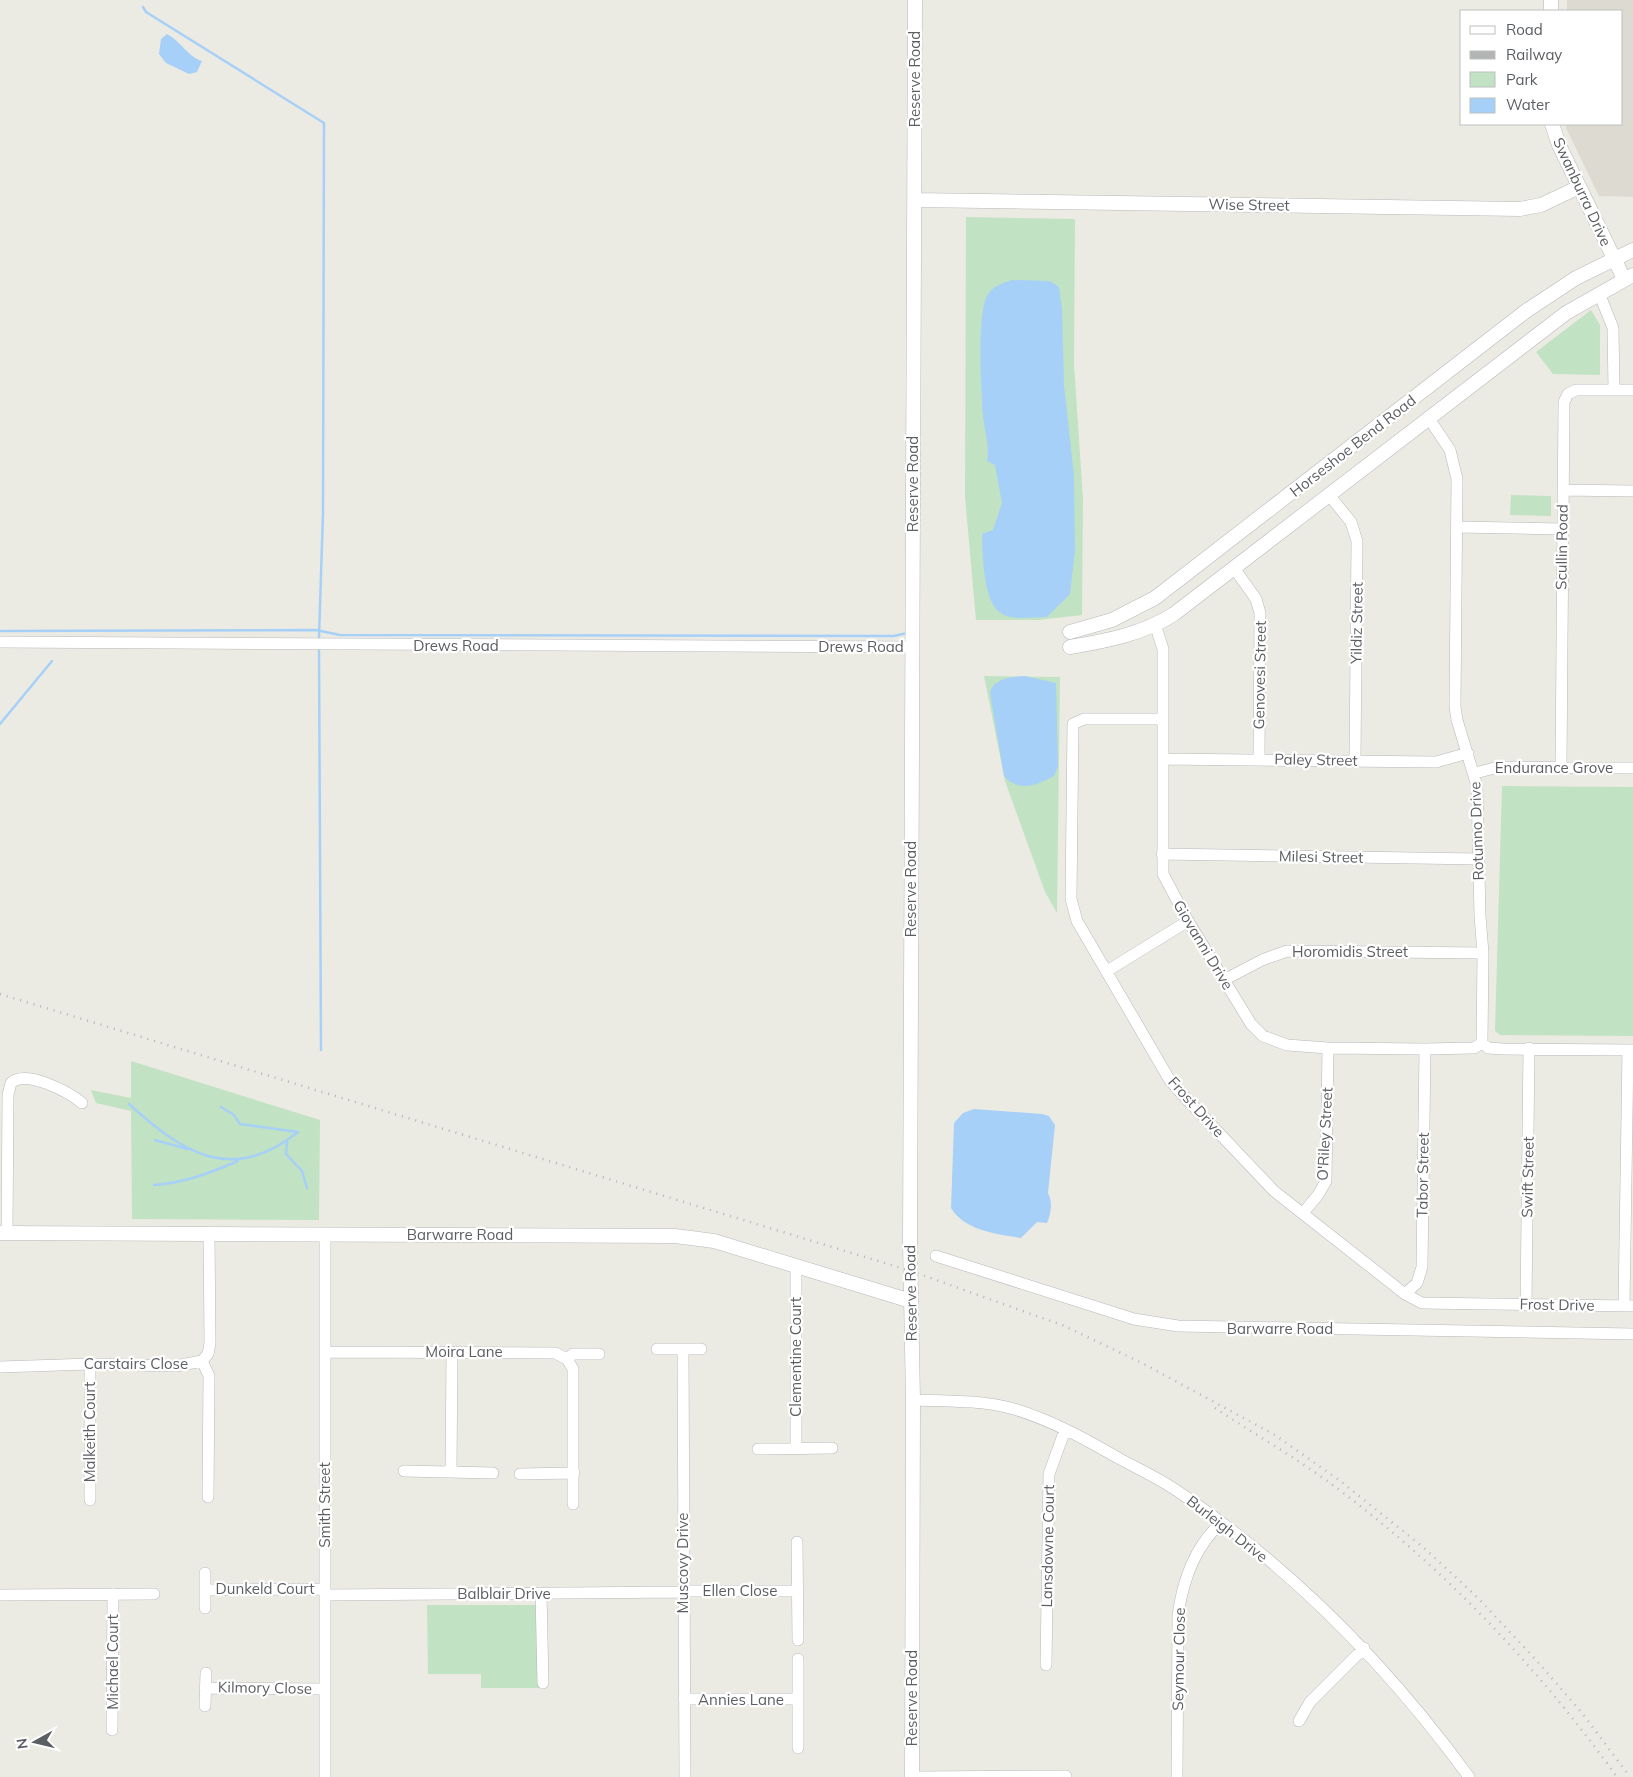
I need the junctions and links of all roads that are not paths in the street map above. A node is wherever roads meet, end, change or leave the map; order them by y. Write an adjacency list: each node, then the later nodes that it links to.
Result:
1 (915, 0): 4 (street, Reserve Road)
2 (1552, 125): 3 (street, Swanburra Drive)
3 (1579, 187): 4 (street, Wise Street); 6 (street, Swanburra Drive)
4 (915, 200): 24 (street, Reserve Road)
5 (1633, 250): 6 (street, Horseshoe Bend Road)
6 (1613, 259): 7 (street, Swanburra Drive); 11 (street, Horseshoe Bend Road)
7 (1628, 277): 8 (street, Horseshoe Bend Road)
8 (1599, 293): 9 (street); 12 (street, Horseshoe Bend Road)
9 (1614, 390): 10 (street, Scullin Road); 13 (street, Scullin Road)
10 (1633, 390)
11 (1414, 398): 12 (street); 18 (street, Horseshoe Bend Road)
12 (1428, 417): 15 (street, Horseshoe Bend Road); 16 (street, Rotunno Drive)
13 (1563, 490): 14 (street); 17 (street, Scullin Road)
14 (1633, 491)
15 (1329, 495): 19 (street, Horseshoe Bend Road); 30 (street, Yildiz Street)
16 (1457, 528): 17 (street); 27 (street, Rotunno Drive)
17 (1563, 528): 31 (street, Scullin Road)
18 (1220, 550): 19 (street); 20 (street, Horseshoe Bend Road)
19 (1234, 568): 21 (street, Horseshoe Bend Road); 29 (street, Genovesi Street)
20 (1145, 605): 21 (street); 22 (street, Horseshoe Bend Road)
21 (1155, 624): 25 (street, Horseshoe Bend Road); 26 (street, Giovanni Drive)
22 (1070, 632)
23 (0, 642): 24 (street, Drews Road)
24 (912, 647): 53 (street, Reserve Road)
25 (1070, 647)
26 (1163, 719): 28 (street, Giovanni Drive); 38 (street, Frost Drive)
27 (1468, 753): 30 (street, Paley Street); 33 (street, Rotunno Drive)
28 (1163, 759): 29 (street, Paley Street); 34 (street, Giovanni Drive)
29 (1258, 760): 30 (street, Paley Street)
30 (1355, 760)
31 (1561, 768): 32 (street, Endurance Grove); 33 (street, Endurance Grove)
32 (1633, 768)
33 (1475, 773): 35 (street, Rotunno Drive)
34 (1162, 854): 35 (street, Milesi Street); 36 (street, Giovanni Drive)
35 (1479, 859): 37 (street, Rotunno Drive)
36 (1188, 921): 38 (street); 39 (street, Giovanni Drive)
37 (1483, 952): 39 (street, Horomidis Street); 40 (street, Rotunno Drive)
38 (1107, 971): 46 (street, Frost Drive)
39 (1224, 980): 41 (street, Giovanni Drive)
40 (1482, 1043): 42 (street); 43 (street, Giovanni Drive)
41 (1328, 1048): 43 (street, Giovanni Drive); 46 (street, O'Riley Street)
42 (1529, 1048): 44 (street); 54 (street, Swift Street)
43 (1425, 1049): 52 (street, Tabor Street)
44 (1631, 1050): 55 (street)
45 (82, 1103): 47 (street)
46 (1303, 1213): 52 (street, Frost Drive)
47 (4, 1233): 48 (street, Barwarre Road)
48 (209, 1234): 49 (street, Barwarre Road); 64 (street, Carstairs Close)
49 (325, 1234): 51 (street, Barwarre Road); 60 (street, Smith Street)
50 (936, 1256): 56 (street, Barwarre Road)
51 (796, 1266): 53 (street, Barwarre Road); 69 (street, Clementine Court)
52 (1405, 1294): 54 (street, Frost Drive)
53 (911, 1301): 67 (street, Reserve Road)
54 (1526, 1305): 55 (street, Frost Drive)
55 (1629, 1306)
56 (1633, 1334)
57 (657, 1349): 59 (street)
58 (701, 1349): 59 (street)
59 (683, 1350): 86 (street, Muscovy Drive)
60 (325, 1352): 61 (street, Moira Lane); 85 (street, Smith Street)
61 (452, 1352): 63 (street, Moira Lane); 73 (street)
62 (600, 1354): 63 (street, Moira Lane)
63 (567, 1359): 75 (street)
64 (202, 1362): 65 (street, Carstairs Close); 77 (street)
65 (90, 1364): 66 (street, Carstairs Close); 78 (street, Malkeith Court)
66 (0, 1367)
67 (913, 1400): 68 (street, Burleigh Drive); 109 (street, Reserve Road)
68 (1065, 1430): 80 (street, Burleigh Drive); 95 (street, Lansdowne Court)
69 (796, 1448): 70 (street); 71 (street)
70 (832, 1448)
71 (758, 1449)
72 (404, 1471): 73 (street)
73 (451, 1472): 74 (street)
74 (493, 1473)
75 (574, 1473): 76 (street); 79 (street)
76 (520, 1474)
77 (208, 1497)
78 (90, 1500)
79 (573, 1504)
80 (1221, 1523): 93 (street, Burleigh Drive); 111 (street, Seymour Close)
81 (797, 1542): 84 (street, Ellen Close)
82 (205, 1573): 83 (street, Dunkeld Court)
83 (205, 1590): 85 (street, Dunkeld Court); 91 (street, Dunkeld Court)
84 (798, 1591): 86 (street, Ellen Close); 92 (street, Ellen Close)
85 (325, 1592): 87 (street, Balblair Drive); 99 (street, Smith Street)
86 (683, 1592): 87 (street, Balblair Drive); 100 (street, Muscovy Drive)
87 (541, 1593): 97 (street)
88 (113, 1594): 89 (street, Michael Court); 90 (street, Michael Court); 104 (street, Michael Court)
89 (154, 1594)
90 (0, 1595)
91 (205, 1608)
92 (798, 1640)
93 (1364, 1648): 103 (street); 112 (street, Burleigh Drive)
94 (798, 1659): 101 (street, Annies Lane)
95 (1046, 1665)
96 (206, 1673): 98 (street, Kilmory Close)
97 (543, 1683)
98 (205, 1688): 99 (street, Kilmory Close); 102 (street, Kilmory Close)
99 (324, 1689): 107 (street, Smith Street)
100 (684, 1700): 101 (street, Annies Lane); 108 (street, Muscovy Drive)
101 (798, 1700): 105 (street, Annies Lane)
102 (205, 1706)
103 (1299, 1721)
104 (112, 1730)
105 (798, 1748)
106 (1066, 1776): 110 (street)
107 (325, 1777)
108 (685, 1777)
109 (912, 1777)
110 (918, 1777)
111 (1177, 1777)
112 (1468, 1777)

